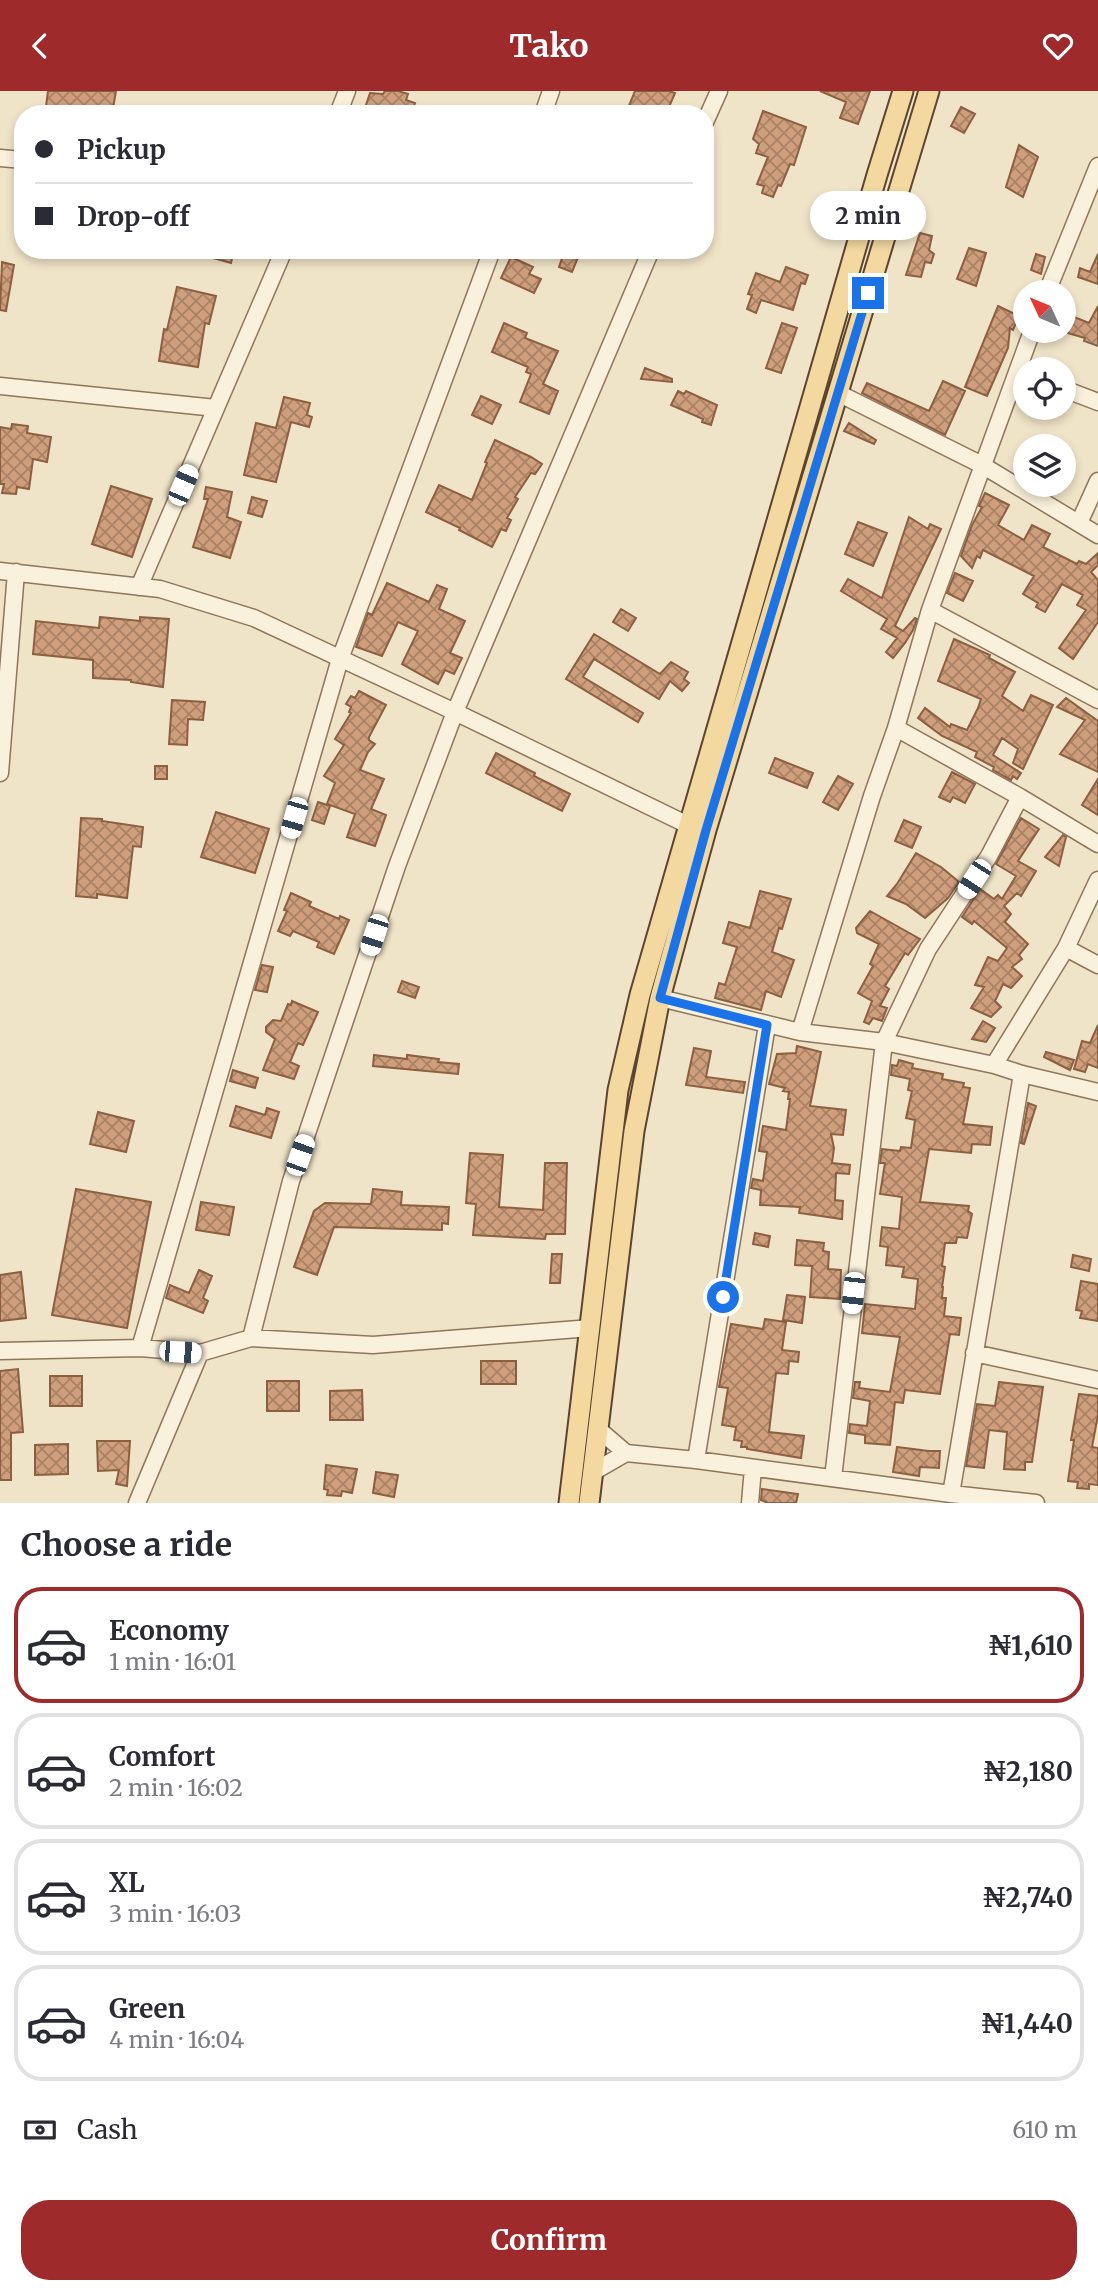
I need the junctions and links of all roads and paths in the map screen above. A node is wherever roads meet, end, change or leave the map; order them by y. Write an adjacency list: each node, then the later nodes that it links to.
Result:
1 (903, 91): 27 (main road)
2 (929, 91): 10 (main road)
3 (1098, 166): 7 (street)
4 (280, 259): 13 (street)
5 (489, 259): 21 (street)
6 (647, 259): 23 (street)
7 (1052, 280)
8 (0, 386): 13 (street)
9 (1013, 391): 14 (street)
10 (838, 394): 14 (street); 29 (main road)
11 (1076, 394): 12 (street)
12 (1098, 402)
13 (216, 408): 19 (street)
14 (982, 465): 16 (street); 20 (street)
15 (1098, 481): 16 (street)
16 (1079, 523): 17 (street)
17 (1098, 535)
18 (8, 572): 19 (street); 25 (street)
19 (139, 587): 21 (street)
20 (930, 610): 22 (street); 24 (street)
21 (340, 659): 23 (street); 42 (street)
22 (1098, 699)
23 (455, 712): 27 (street); 41 (street)
24 (896, 728): 26 (street); 35 (street)
25 (0, 772)
26 (1020, 797): 28 (street); 36 (street)
27 (688, 825): 29 (main road)
28 (1098, 844)
29 (690, 854): 33 (main road); 40 (main road)
30 (1098, 880): 31 (street)
31 (1066, 948): 32 (street); 37 (street)
32 (1098, 965)
33 (660, 998): 34 (street); 47 (main road)
34 (767, 1025): 35 (street); 49 (street)
35 (800, 1032): 36 (street)
36 (884, 1042): 37 (street); 52 (street)
37 (994, 1065): 38 (street)
38 (1022, 1074): 39 (street); 45 (street)
39 (1098, 1092)
40 (591, 1328): 41 (street); 55 (main road)
41 (251, 1338): 44 (street)
42 (140, 1348): 43 (street); 44 (street)
43 (0, 1351)
44 (201, 1353): 54 (street)
45 (974, 1353): 46 (street); 53 (street)
46 (1098, 1380)
47 (598, 1429): 48 (street); 51 (main road)
48 (626, 1453): 49 (street); 51 (street)
49 (696, 1460): 50 (street)
50 (753, 1468): 52 (street); 57 (street)
51 (593, 1472): 56 (main road)
52 (832, 1478): 53 (street)
53 (951, 1495): 58 (street)
54 (137, 1503)
55 (569, 1503)
56 (589, 1503)
57 (750, 1503)
58 (1036, 1503)

